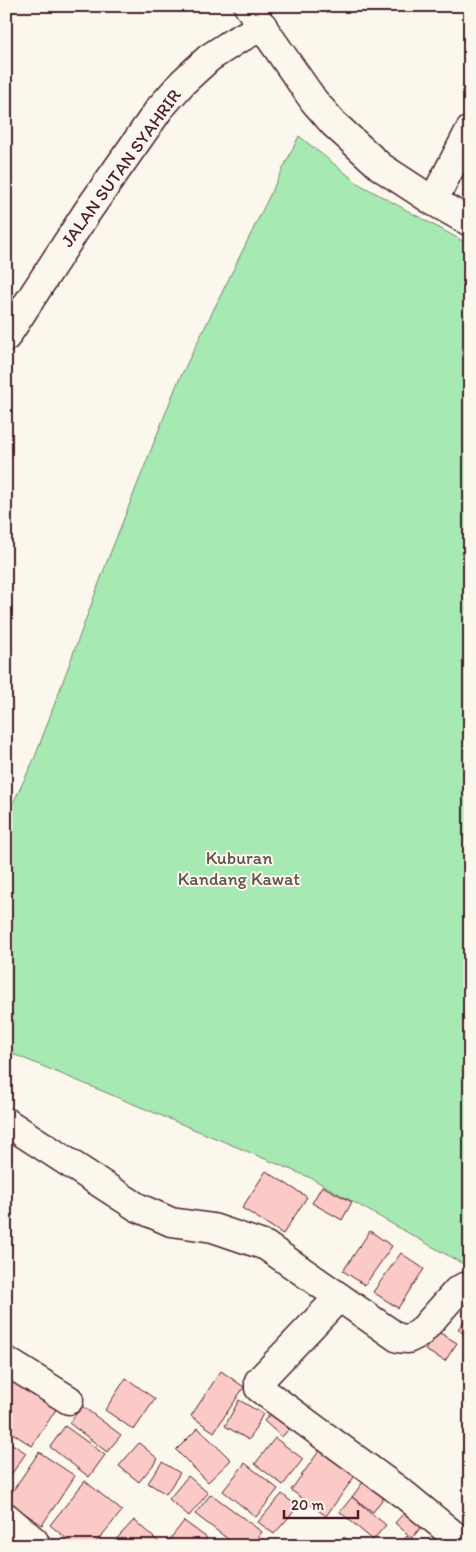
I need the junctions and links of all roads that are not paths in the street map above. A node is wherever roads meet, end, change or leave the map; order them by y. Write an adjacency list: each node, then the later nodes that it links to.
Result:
1 (256, 16): 3 (street); 5 (street, JALAN SUTAN SYAHRIR)
2 (470, 130): 3 (street)
3 (434, 201): 4 (street)
4 (470, 222)
5 (6, 337)
6 (6, 1122): 8 (street)
7 (470, 1286): 8 (street)
8 (339, 1297): 13 (street)
9 (6, 1360): 10 (street)
10 (69, 1400)
11 (6, 1517): 12 (street)
12 (34, 1541)
13 (467, 1546)

